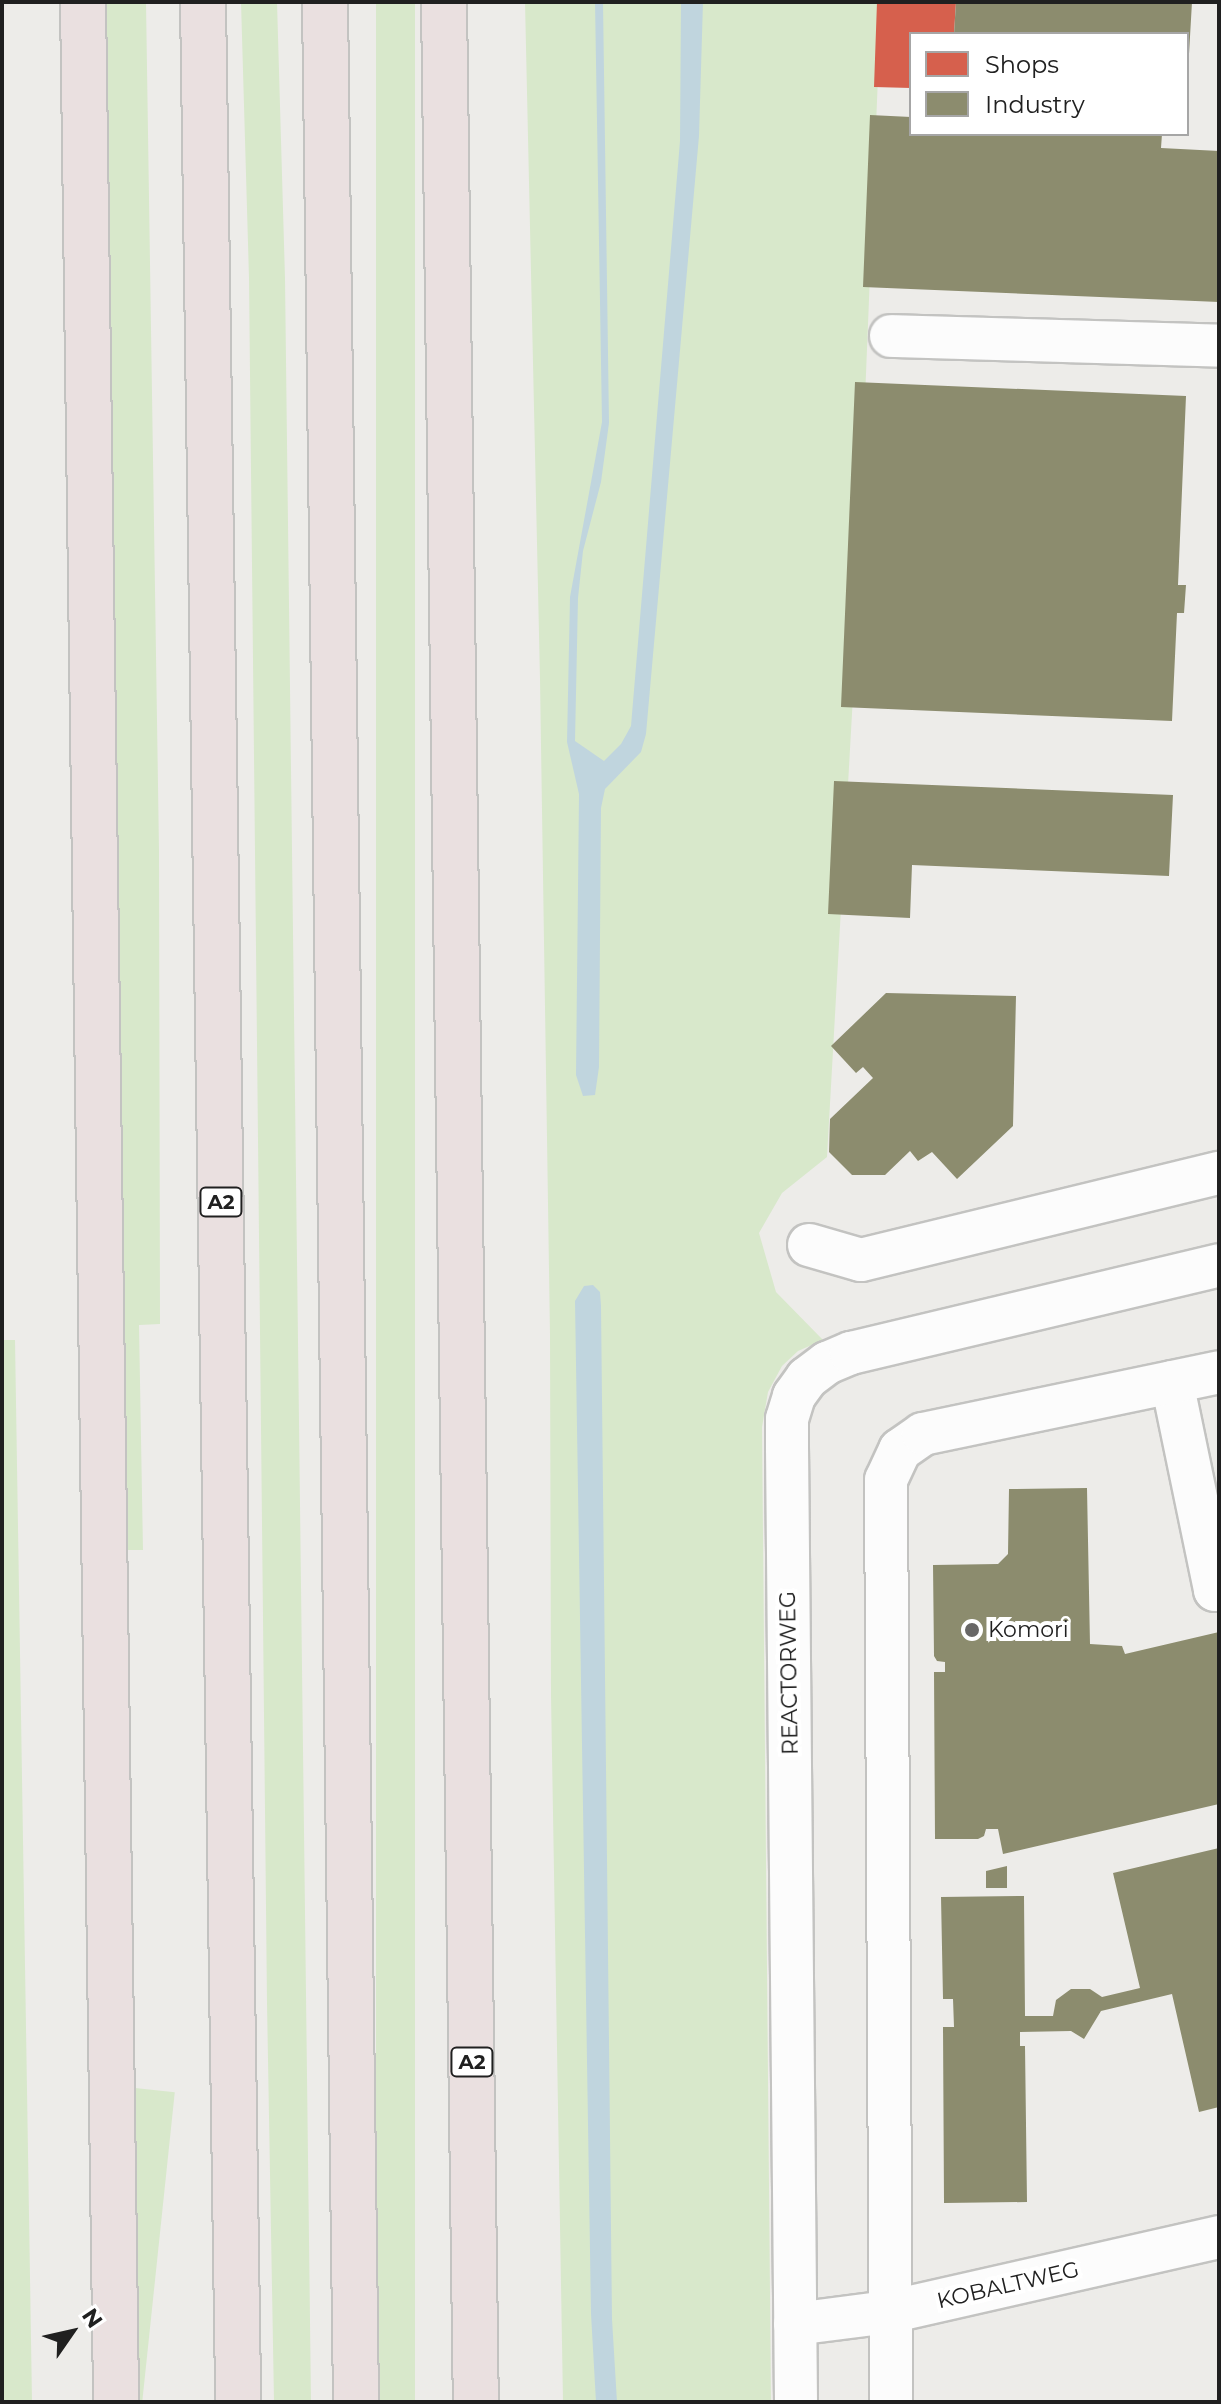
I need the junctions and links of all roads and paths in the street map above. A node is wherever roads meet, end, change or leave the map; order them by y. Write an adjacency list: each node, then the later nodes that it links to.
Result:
1 (83, 2): 17 (highway)
2 (203, 2): 18 (highway, A2)
3 (325, 2): 19 (highway)
4 (444, 2): 16 (highway, A2)
5 (891, 336): 6 (street)
6 (1219, 346)
7 (1219, 1173): 8 (street)
8 (809, 1245)
9 (1219, 1265): 15 (street, REACTORWEG)
10 (1219, 1372): 11 (street)
11 (1172, 1382): 12 (street); 14 (street)
12 (1219, 1588)
13 (1219, 2237): 14 (street, KOBALTWEG)
14 (889, 2312): 15 (street, KOBALTWEG); 21 (street)
15 (795, 2324): 20 (street, REACTORWEG)
16 (476, 2390)
17 (116, 2402)
18 (238, 2402)
19 (356, 2402)
20 (796, 2402)
21 (891, 2402)

